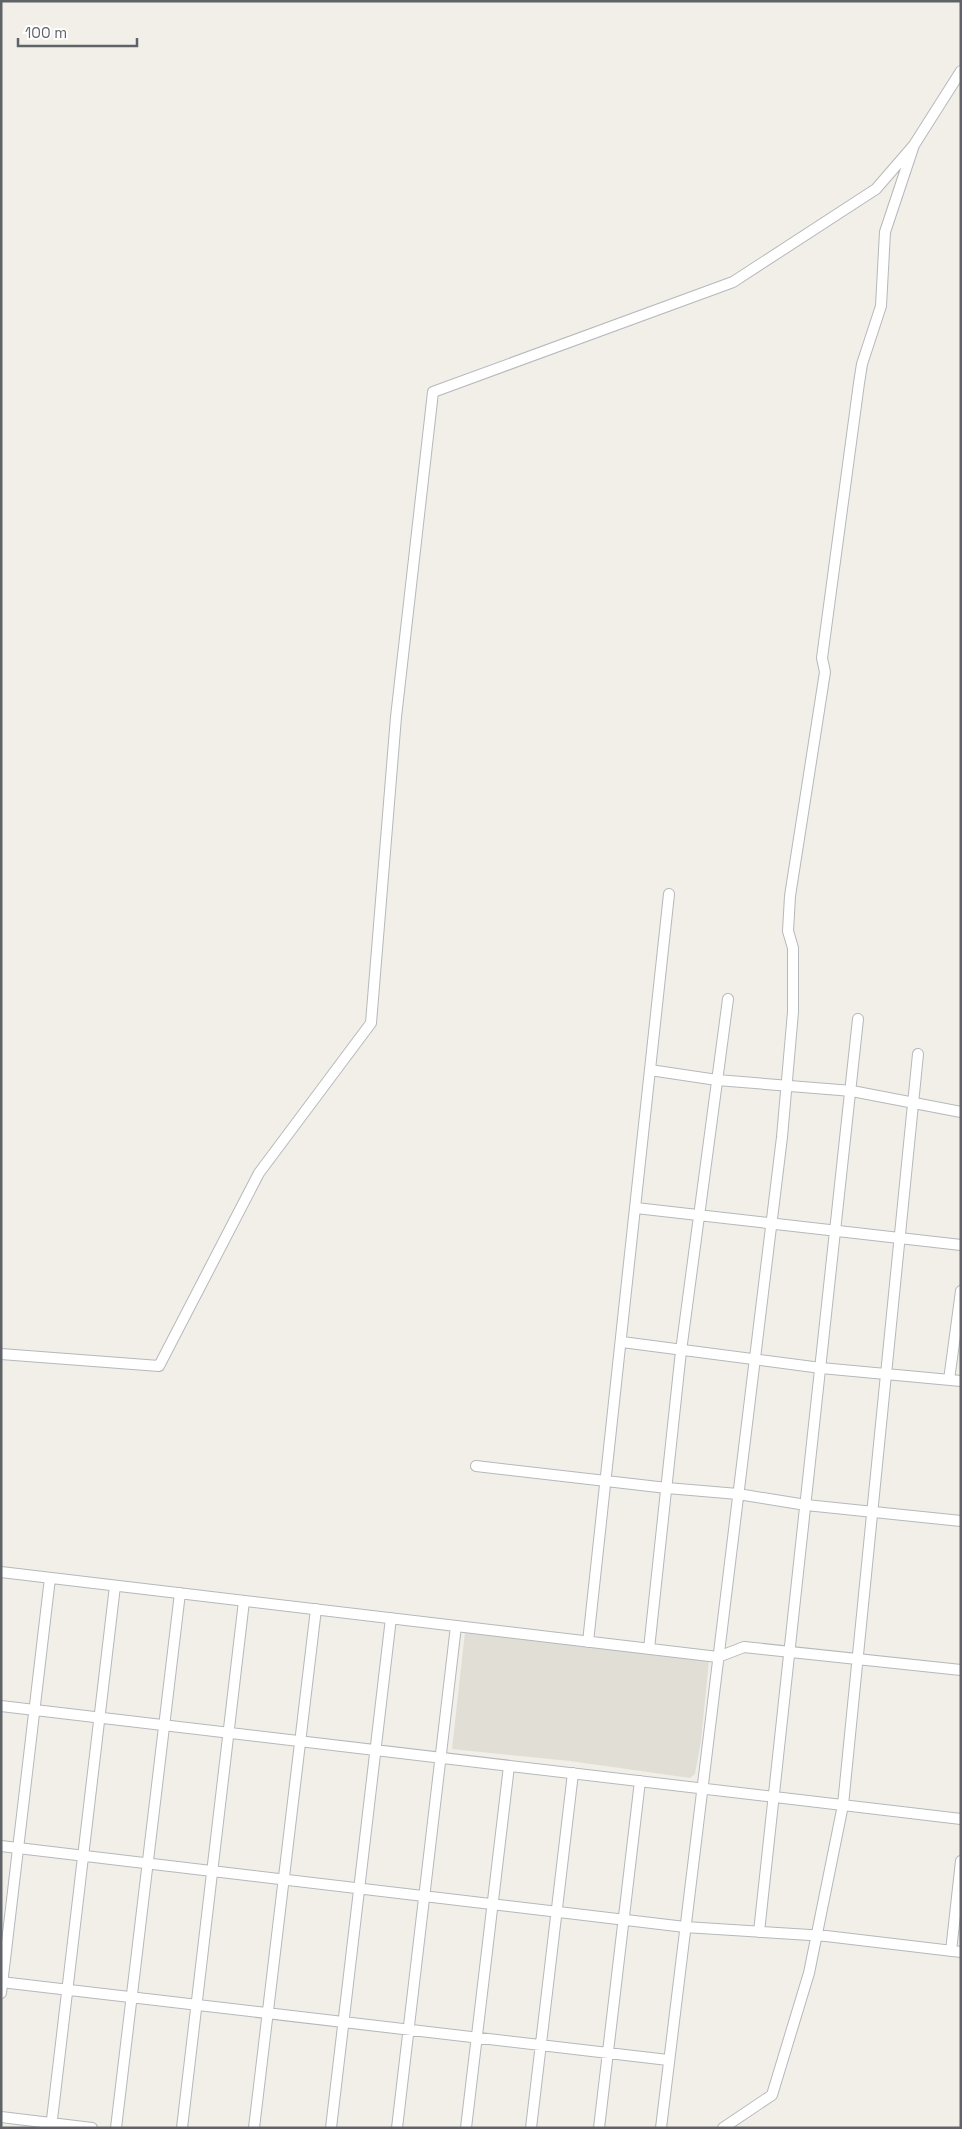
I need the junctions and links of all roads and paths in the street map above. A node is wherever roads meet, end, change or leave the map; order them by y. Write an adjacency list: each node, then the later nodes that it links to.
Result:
1 (961, 71): 2 (street)
2 (914, 145): 9 (street); 22 (street)
3 (669, 894): 7 (street)
4 (728, 999): 8 (street)
5 (858, 1019): 10 (street)
6 (918, 1054): 11 (street)
7 (650, 1070): 8 (street); 13 (street)
8 (717, 1080): 9 (street); 14 (street)
9 (786, 1087): 10 (street); 15 (street)
10 (852, 1092): 11 (street); 16 (street)
11 (913, 1103): 12 (street); 17 (street)
12 (961, 1112)
13 (636, 1208): 14 (street); 20 (street)
14 (699, 1217): 15 (street); 21 (street)
15 (771, 1224): 16 (street); 23 (street)
16 (836, 1231): 17 (street); 24 (street)
17 (899, 1237): 18 (street); 25 (street)
18 (961, 1245)
19 (961, 1291): 26 (street)
20 (622, 1342): 21 (street); 29 (street)
21 (682, 1351): 23 (street); 30 (street)
22 (1, 1354)
23 (755, 1359): 24 (street); 31 (street)
24 (821, 1368): 25 (street); 32 (street)
25 (886, 1373): 26 (street); 33 (street)
26 (949, 1380): 27 (street)
27 (961, 1381)
28 (476, 1466): 29 (street)
29 (607, 1481): 30 (street); 43 (street)
30 (667, 1488): 31 (street); 44 (street)
31 (738, 1494): 32 (street); 46 (street)
32 (806, 1505): 33 (street); 45 (street)
33 (874, 1512): 34 (street); 47 (street)
34 (961, 1521)
35 (1, 1572): 36 (street)
36 (50, 1578): 37 (street); 50 (street)
37 (115, 1586): 38 (street); 51 (street)
38 (180, 1593): 39 (street); 52 (street)
39 (244, 1601): 40 (street); 53 (street)
40 (316, 1610): 41 (street); 54 (street)
41 (391, 1618): 42 (street); 55 (street)
42 (456, 1626): 43 (street); 56 (street)
43 (588, 1642): 44 (street)
44 (650, 1649): 46 (street)
45 (791, 1652): 46 (street); 47 (street); 61 (street)
46 (718, 1657): 60 (street)
47 (856, 1659): 48 (street); 62 (street)
48 (961, 1670)
49 (1, 1706): 50 (street)
50 (35, 1710): 51 (street); 65 (street)
51 (99, 1718): 52 (street); 66 (street)
52 (164, 1725): 53 (street); 68 (street)
53 (228, 1733): 54 (street); 69 (street)
54 (300, 1741): 55 (street); 70 (street)
55 (376, 1750): 56 (street); 71 (street)
56 (440, 1758): 57 (street); 72 (street)
57 (509, 1766): 58 (street); 73 (street)
58 (573, 1774): 59 (street); 74 (street)
59 (640, 1781): 60 (street); 75 (street)
60 (702, 1789): 61 (street); 76 (street)
61 (774, 1797): 62 (street); 77 (street)
62 (843, 1805): 63 (street); 78 (street)
63 (961, 1819)
64 (1, 1846): 65 (street)
65 (18, 1848): 66 (street); 80 (street)
66 (83, 1856): 68 (street); 81 (street)
67 (961, 1861): 79 (street)
68 (148, 1864): 69 (street); 83 (street)
69 (212, 1871): 70 (street); 84 (street)
70 (284, 1880): 71 (street); 85 (street)
71 (359, 1889): 72 (street); 86 (street)
72 (424, 1896): 73 (street); 87 (street)
73 (493, 1904): 74 (street); 88 (street)
74 (556, 1912): 75 (street); 89 (street)
75 (624, 1920): 76 (street); 90 (street)
76 (685, 1927): 77 (street); 91 (street)
77 (759, 1932): 78 (street)
78 (816, 1936): 79 (street); 104 (street)
79 (956, 1952)
80 (2, 1982): 81 (street); 82 (street)
81 (67, 1990): 83 (street); 93 (street)
82 (1, 1993)
83 (132, 1997): 84 (street); 95 (street)
84 (196, 2005): 85 (street); 96 (street)
85 (268, 2013): 86 (street); 97 (street)
86 (343, 2022): 87 (street); 98 (street)
87 (408, 2030): 88 (street); 99 (street)
88 (477, 2038): 89 (street); 100 (street)
89 (540, 2046): 90 (street); 101 (street)
90 (608, 2053): 91 (street); 102 (street)
91 (668, 2060): 103 (street)
92 (1, 2117): 93 (street)
93 (51, 2125): 94 (street)
94 (92, 2128)
95 (116, 2128)
96 (182, 2128)
97 (254, 2128)
98 (331, 2128)
99 (397, 2128)
100 (466, 2128)
101 (531, 2128)
102 (599, 2128)
103 (661, 2128)
104 (723, 2128)

